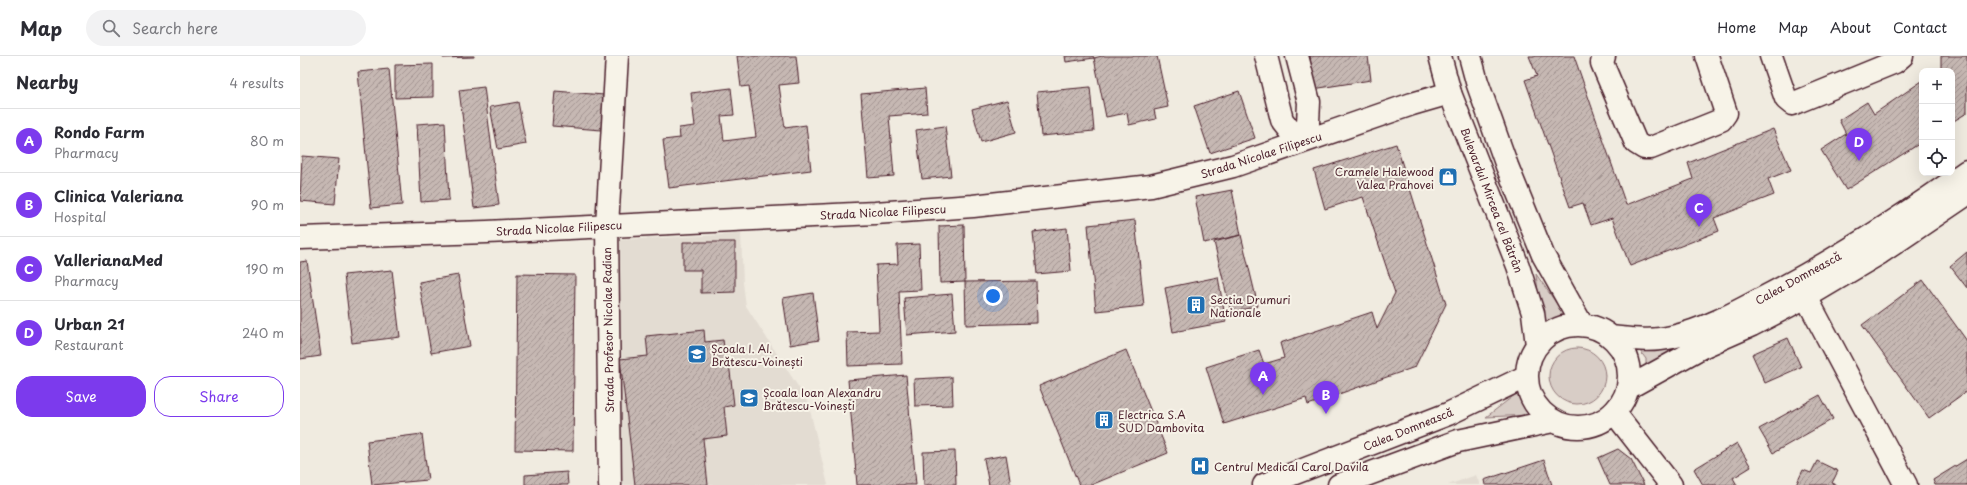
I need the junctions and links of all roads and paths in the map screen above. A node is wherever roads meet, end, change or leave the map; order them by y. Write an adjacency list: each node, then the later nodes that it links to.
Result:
1 (617, 56): 14 (street, Strada Profesor Nicolae Radian)
2 (1266, 56): 11 (street)
3 (1298, 56): 11 (street)
4 (1440, 56): 10 (street, Bulevardul Mircea cel Bătrân)
5 (1470, 56): 17 (street)
6 (1604, 56): 7 (street)
7 (1708, 56)
8 (1771, 56): 9 (street)
9 (1902, 56)
10 (1450, 93): 11 (street, Strada Nicolae Filipescu); 19 (street, Bulevardul Mircea cel Bătrân)
11 (1300, 143): 14 (street, Strada Nicolae Filipescu)
12 (1967, 171): 18 (street, Calea Domnească)
13 (1967, 194): 16 (street, Calea Domnească)
14 (607, 226): 15 (street, Strada Nicolae Filipescu); 24 (street, Strada Profesor Nicolae Radian)
15 (300, 238)
16 (1806, 297): 21 (street, Calea Domnească); 28 (street)
17 (1582, 325): 18 (street); 19 (street)
18 (1611, 336): 21 (street)
19 (1537, 345): 20 (street)
20 (1527, 376): 23 (street); 25 (street, Calea Domnească)
21 (1628, 388): 22 (street)
22 (1614, 412): 23 (street); 27 (street)
23 (1553, 421): 26 (street)
24 (610, 485)
25 (1264, 485)
26 (1339, 485)
27 (1671, 485)
28 (1906, 485)

